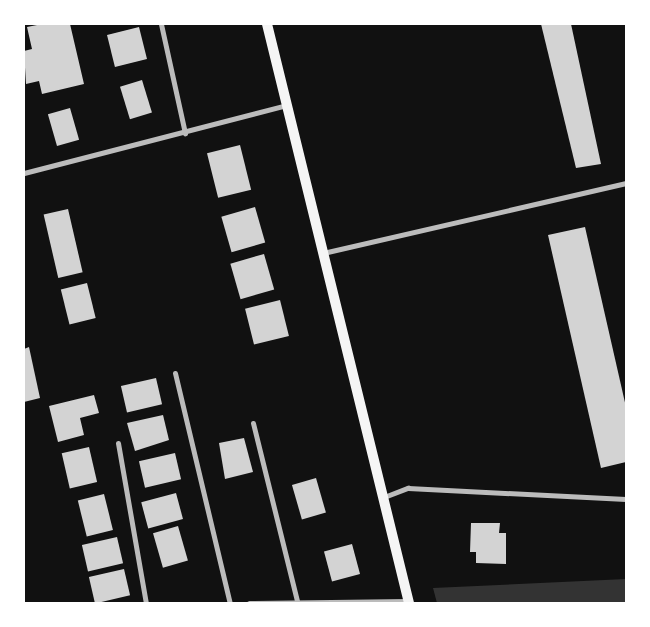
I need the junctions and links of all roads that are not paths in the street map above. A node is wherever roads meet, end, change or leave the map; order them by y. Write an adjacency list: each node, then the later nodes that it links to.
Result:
1 (161, 24): 4 (street)
2 (267, 24): 3 (main road)
3 (287, 105): 4 (street); 7 (main road)
4 (185, 133): 5 (street)
5 (24, 173)
6 (626, 183): 7 (street)
7 (323, 253): 11 (main road)
8 (175, 373): 16 (street)
9 (253, 423): 13 (street)
10 (118, 443): 15 (street)
11 (384, 497): 12 (street); 14 (main road)
12 (626, 500)
13 (297, 601): 14 (street); 18 (street)
14 (409, 602)
15 (146, 603)
16 (230, 603)
17 (249, 603): 18 (street)
18 (264, 603)

